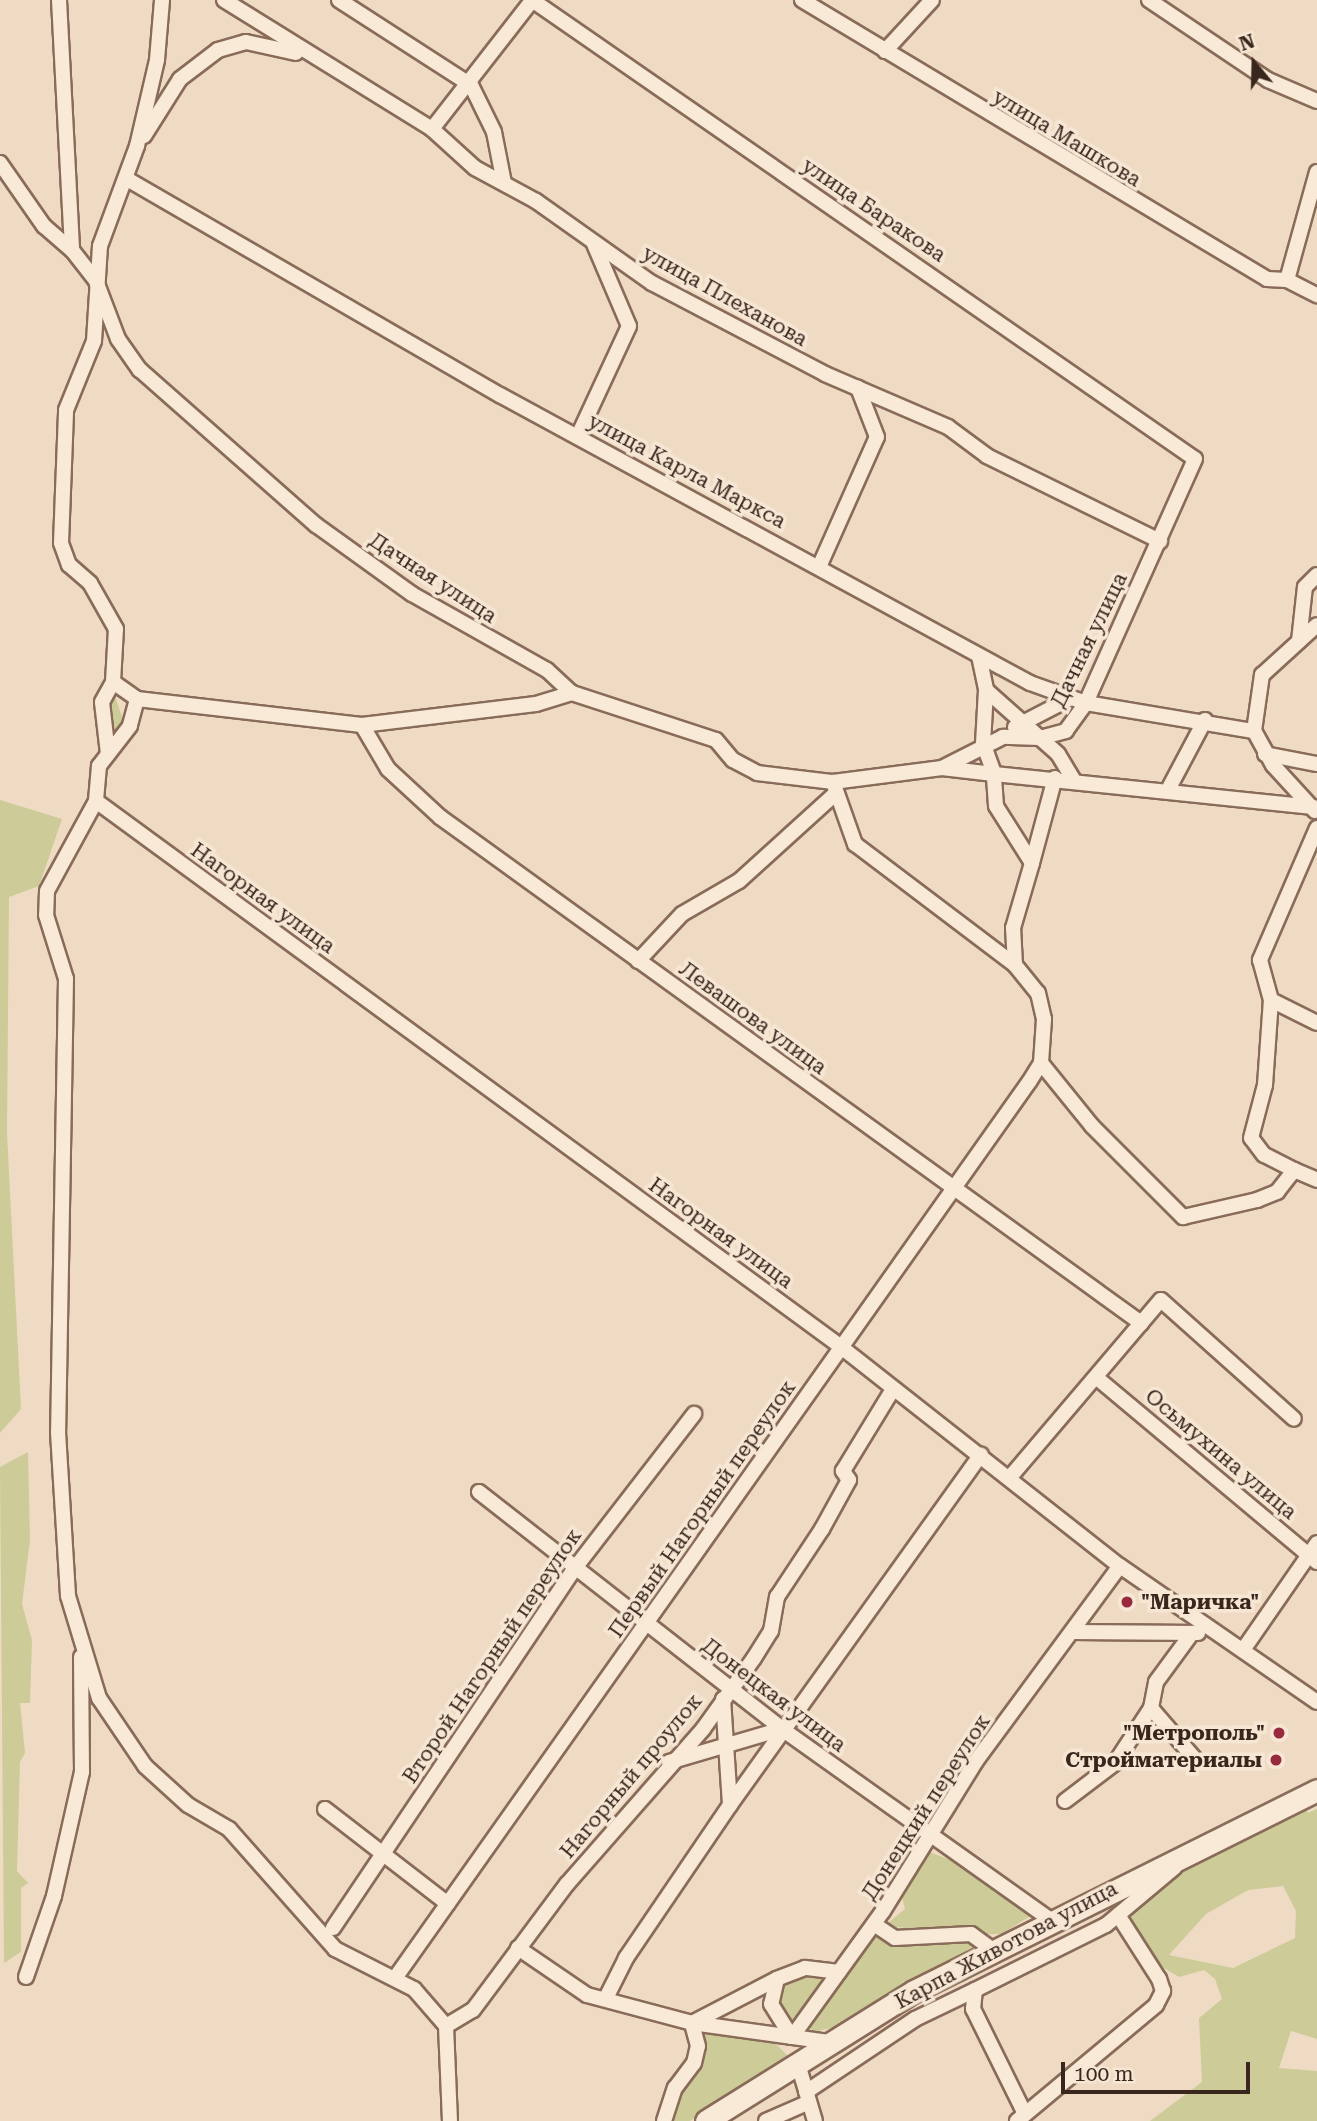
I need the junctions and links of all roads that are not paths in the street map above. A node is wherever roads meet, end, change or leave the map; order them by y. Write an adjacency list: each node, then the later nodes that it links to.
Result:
1 (60, 0): 20 (street)
2 (162, 0): 14 (street)
3 (224, 0): 10 (street, улица Плеханова)
4 (339, 0): 11 (street)
5 (802, 0): 9 (street, улица Машкова)
6 (932, 0): 9 (street)
7 (1149, 0): 12 (street)
8 (531, 2): 11 (street); 26 (street, улица Баракова)
9 (886, 51): 21 (street, улица Машкова)
10 (314, 59): 13 (street, улица Плеханова); 14 (street)
11 (471, 85): 13 (street); 18 (street)
12 (1317, 101)
13 (432, 129): 18 (street, улица Плеханова)
14 (137, 146): 17 (street)
15 (0, 163): 20 (street)
16 (1317, 172): 21 (street)
17 (127, 179): 22 (street); 25 (street, улица Карла Маркса)
18 (504, 183): 19 (street, улица Плеханова)
19 (593, 242): 24 (street, улица Плеханова); 25 (street)
20 (72, 250): 22 (street)
21 (1287, 280): 23 (street, улица Машкова)
22 (96, 281): 33 (street); 35 (street, Дачная улица)
23 (1317, 295)
24 (858, 388): 27 (street, улица Плеханова); 28 (street)
25 (578, 436): 28 (street, улица Карла Маркса)
26 (1195, 459): 27 (street, Дачная улица)
27 (1160, 541): 37 (street, Дачная улица)
28 (819, 567): 32 (street, улица Карла Маркса)
29 (1317, 575): 31 (street)
30 (1317, 625): 31 (street)
31 (1300, 641): 42 (street)
32 (979, 656): 34 (street); 37 (street, улица Карла Маркса)
33 (113, 682): 36 (street); 46 (street)
34 (986, 690): 39 (street); 45 (street)
35 (572, 693): 40 (street); 54 (street, Дачная улица)
36 (137, 699): 40 (street); 46 (street)
37 (1079, 700): 38 (street, улица Карла Маркса); 39 (street); 41 (street, Дачная улица)
38 (1205, 720): 42 (street, улица Карла Маркса); 55 (street)
39 (1020, 722): 43 (street); 44 (street)
40 (362, 725): 60 (street, Левашова улица)
41 (1066, 731): 44 (street, Дачная улица); 47 (street)
42 (1254, 731): 48 (street)
43 (1003, 737): 44 (street, Дачная улица); 45 (street, Дачная улица)
44 (1039, 738): 47 (street)
45 (983, 743): 50 (street, Дачная улица); 51 (street)
46 (108, 754): 56 (street)
47 (1058, 754): 52 (street); 53 (street)
48 (1265, 754): 49 (street); 57 (street)
49 (1317, 764)
50 (942, 768): 51 (street); 54 (street, Дачная улица)
51 (994, 774): 52 (street); 59 (street)
52 (1051, 778): 53 (street); 59 (street)
53 (1073, 779): 55 (street)
54 (834, 788): 60 (street); 61 (street)
55 (1169, 789): 57 (street)
56 (96, 801): 69 (street, Нагорная улица); 85 (street)
57 (1315, 811)
58 (1317, 828): 62 (street)
59 (1032, 863): 61 (street)
60 (638, 961): 67 (street, Левашова улица)
61 (1015, 965): 64 (street)
62 (1271, 1000): 63 (street); 65 (street)
63 (1317, 1023)
64 (1041, 1063): 65 (street); 67 (street, Первый Нагорный переулок)
65 (1294, 1170): 66 (street)
66 (1317, 1180)
67 (951, 1187): 68 (street, Левашова улица); 69 (street, Первый Нагорный переулок)
68 (1141, 1322): 70 (street); 73 (street)
69 (840, 1346): 71 (street, Нагорная улица); 80 (street, Первый Нагорный переулок)
70 (1097, 1378): 75 (street); 77 (street, Осьмухина улица)
71 (893, 1389): 74 (street, Нагорная улица); 86 (street, Нагорный проулок)
72 (694, 1414): 79 (street, Второй Нагорный переулок)
73 (1294, 1419)
74 (981, 1455): 75 (street, Нагорная улица); 89 (street)
75 (1011, 1476): 78 (street, Нагорная улица)
76 (479, 1492): 79 (street, Донецкая улица)
77 (1314, 1553): 84 (street)
78 (1121, 1566): 81 (street, Донецкий переулок); 83 (street, Нагорная улица)
79 (575, 1568): 80 (street, Донецкая улица); 101 (street, Второй Нагорный переулок)
80 (648, 1623): 86 (street, Донецкая улица); 102 (street, Первый Нагорный переулок)
81 (1073, 1632): 82 (street); 99 (street, Донецкий переулок)
82 (1192, 1633): 83 (street); 88 (street)
83 (1219, 1633): 84 (street, Нагорная улица)
84 (1243, 1650): 87 (street, Нагорная улица)
85 (81, 1651): 110 (street); 111 (street)
86 (726, 1694): 89 (street, Донецкая улица); 90 (street); 93 (street, Нагорный проулок)
87 (1316, 1701)
88 (1151, 1708): 92 (street); 96 (street)
89 (782, 1729): 90 (street); 97 (street); 99 (street, Донецкая улица)
90 (726, 1745): 91 (street); 94 (street)
91 (700, 1753): 93 (street); 94 (street)
92 (1195, 1759)
93 (667, 1763): 107 (street, Нагорный проулок)
94 (727, 1771): 97 (street)
95 (1317, 1790): 100 (main road, Карпа Животова улица)
96 (1065, 1801)
97 (730, 1805): 114 (street)
98 (324, 1809): 101 (street)
99 (929, 1837): 104 (street, Донецкая улица); 105 (street, Донецкий переулок)
100 (1204, 1842): 103 (street); 104 (main road, Карпа Животова улица)
101 (382, 1854): 102 (street); 106 (street, Второй Нагорный переулок)
102 (448, 1904): 111 (street, Первый Нагорный переулок)
103 (1118, 1914): 113 (street); 121 (street)
104 (1051, 1920): 108 (main road, Карпа Животова улица)
105 (874, 1924): 108 (street); 109 (street, Донецкий переулок)
106 (333, 1928)
107 (518, 1948): 114 (street); 116 (street, Нагорный проулок)
108 (993, 1950): 118 (main road, Карпа Животова улица)
109 (839, 1972): 112 (street); 117 (street, Донецкий переулок)
110 (26, 1977)
111 (395, 1978): 116 (street)
112 (777, 1979): 115 (street); 117 (street)
113 (975, 1990): 120 (street); 121 (street)
114 (607, 1998): 115 (street)
115 (692, 2023): 117 (street); 123 (street)
116 (446, 2026): 122 (street)
117 (792, 2037): 118 (street)
118 (829, 2042): 119 (main road, Карпа Животова улица)
119 (798, 2064): 120 (street); 124 (main road, Карпа Животова улица)
120 (808, 2097): 125 (street); 126 (street)
121 (1020, 2116)
122 (450, 2121)
123 (664, 2121)
124 (706, 2121)
125 (766, 2121)
126 (815, 2121)

